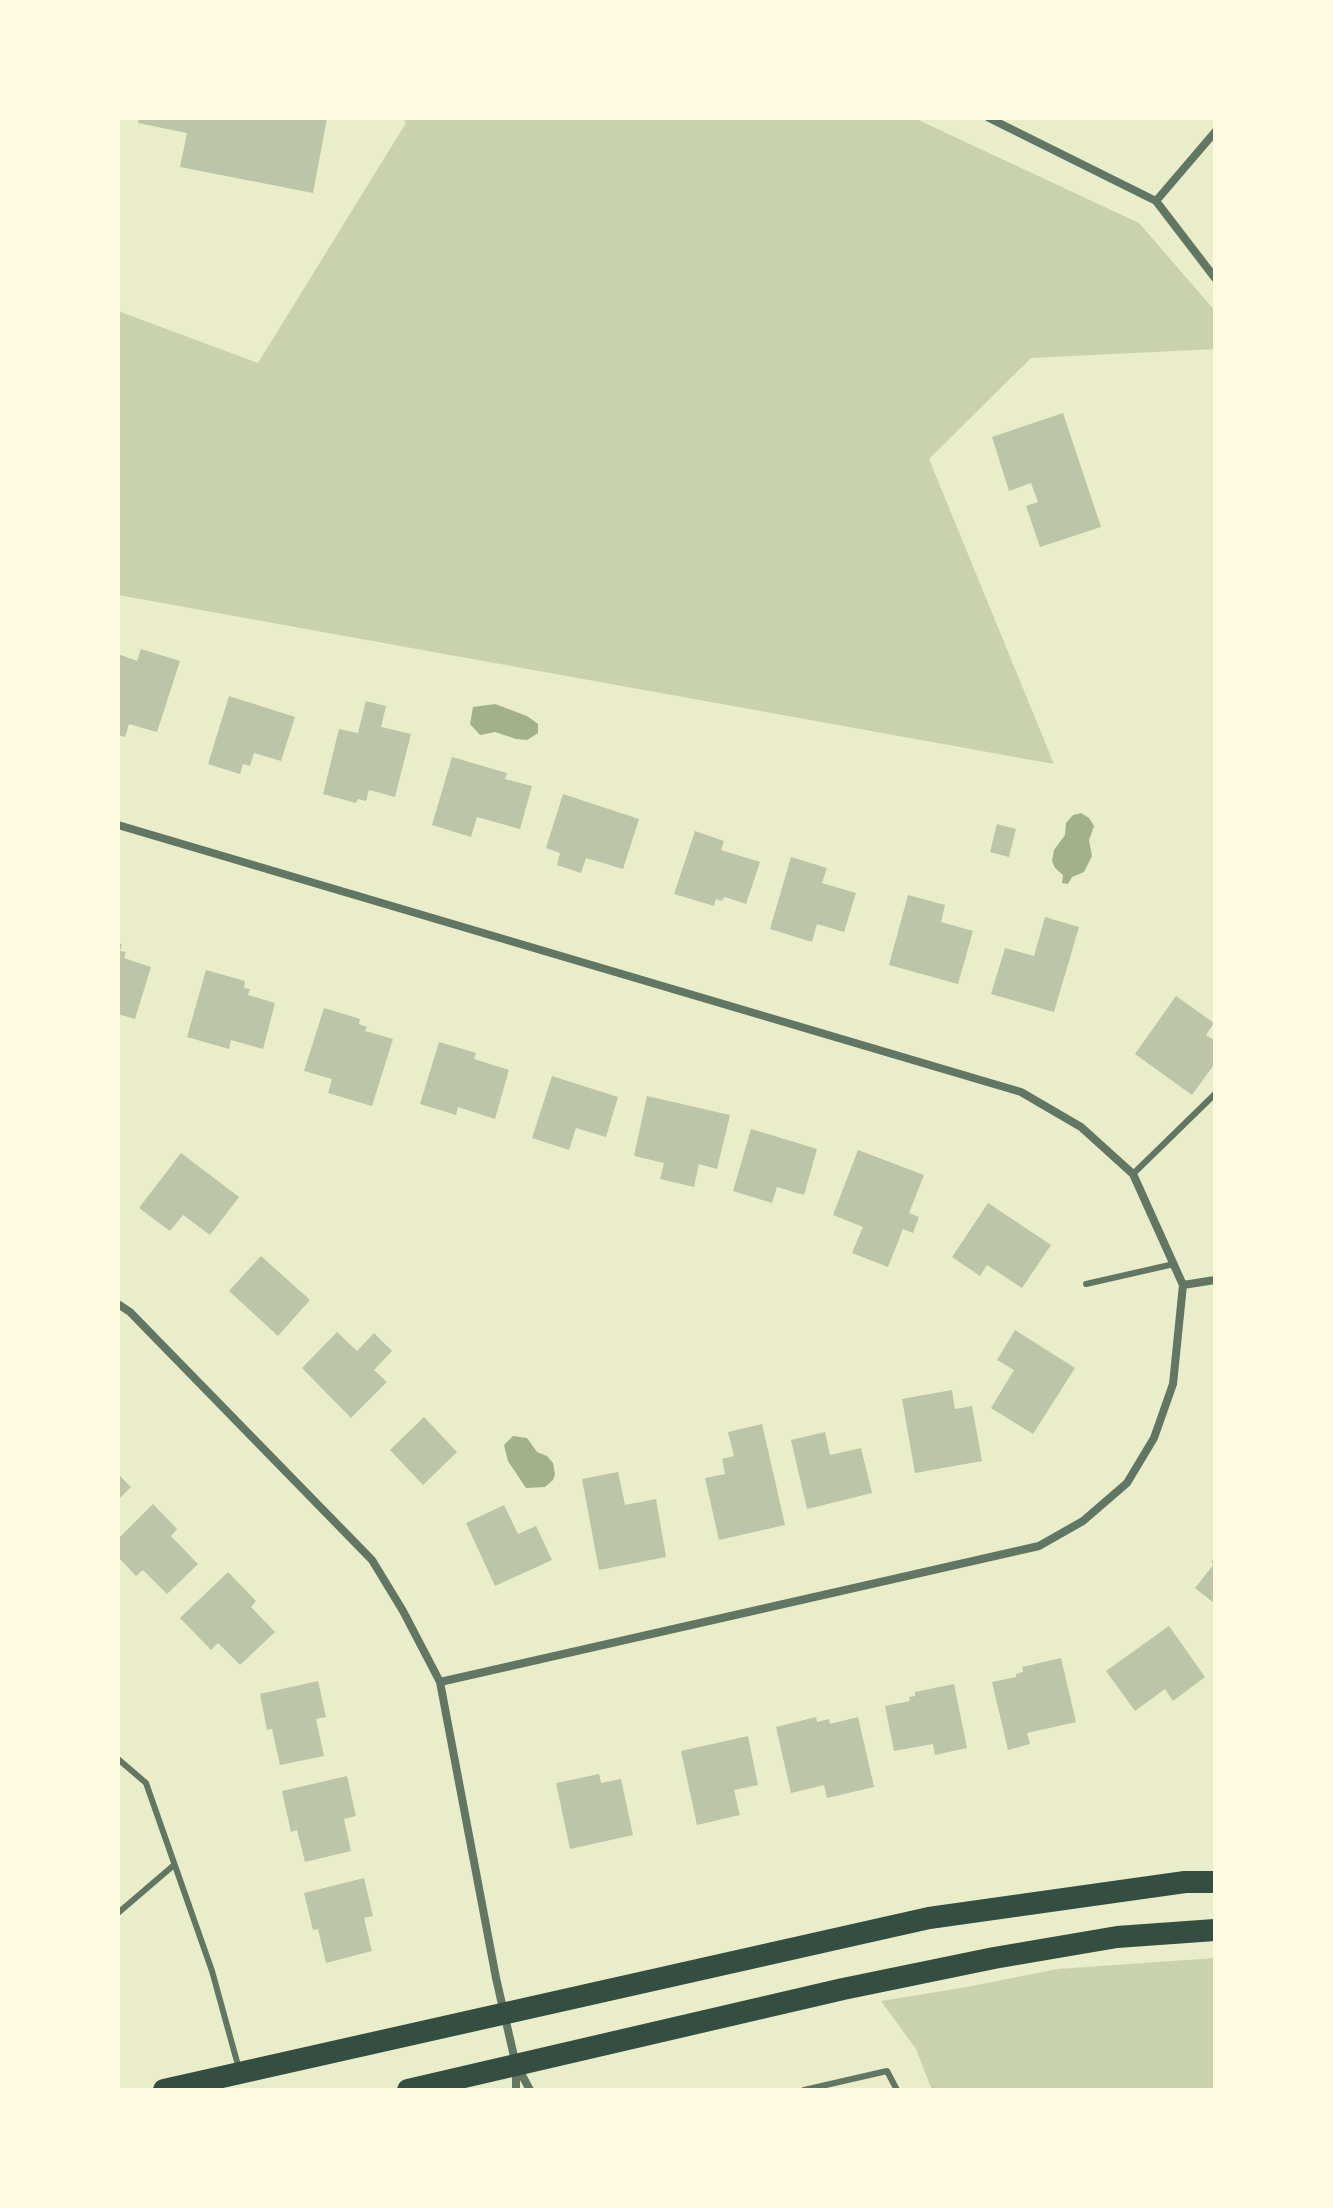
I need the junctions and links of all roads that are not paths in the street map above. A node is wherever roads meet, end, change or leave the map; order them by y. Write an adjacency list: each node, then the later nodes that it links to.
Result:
1 (989, 118): 3 (street)
2 (1215, 132): 3 (street)
3 (1156, 201): 4 (street)
4 (1215, 278)
5 (118, 825): 7 (street)
6 (1215, 1094): 7 (lane)
7 (1133, 1174): 8 (street)
8 (1174, 1264): 10 (lane); 11 (street)
9 (1215, 1280): 11 (street)
10 (1086, 1284)
11 (1183, 1285): 13 (street)
12 (118, 1304): 13 (street)
13 (440, 1682): 19 (street)
14 (118, 1759): 15 (lane)
15 (174, 1865): 17 (lane); 21 (lane)
16 (1215, 1882): 19 (highway)
17 (118, 1913)
18 (1215, 1930): 20 (highway)
19 (504, 2015): 20 (street); 21 (highway)
20 (516, 2065): 23 (highway); 24 (street); 25 (street)
21 (240, 2073): 22 (highway)
22 (164, 2090)
23 (408, 2090)
24 (516, 2090)
25 (530, 2090)
26 (804, 2090): 27 (lane)
27 (897, 2090)

